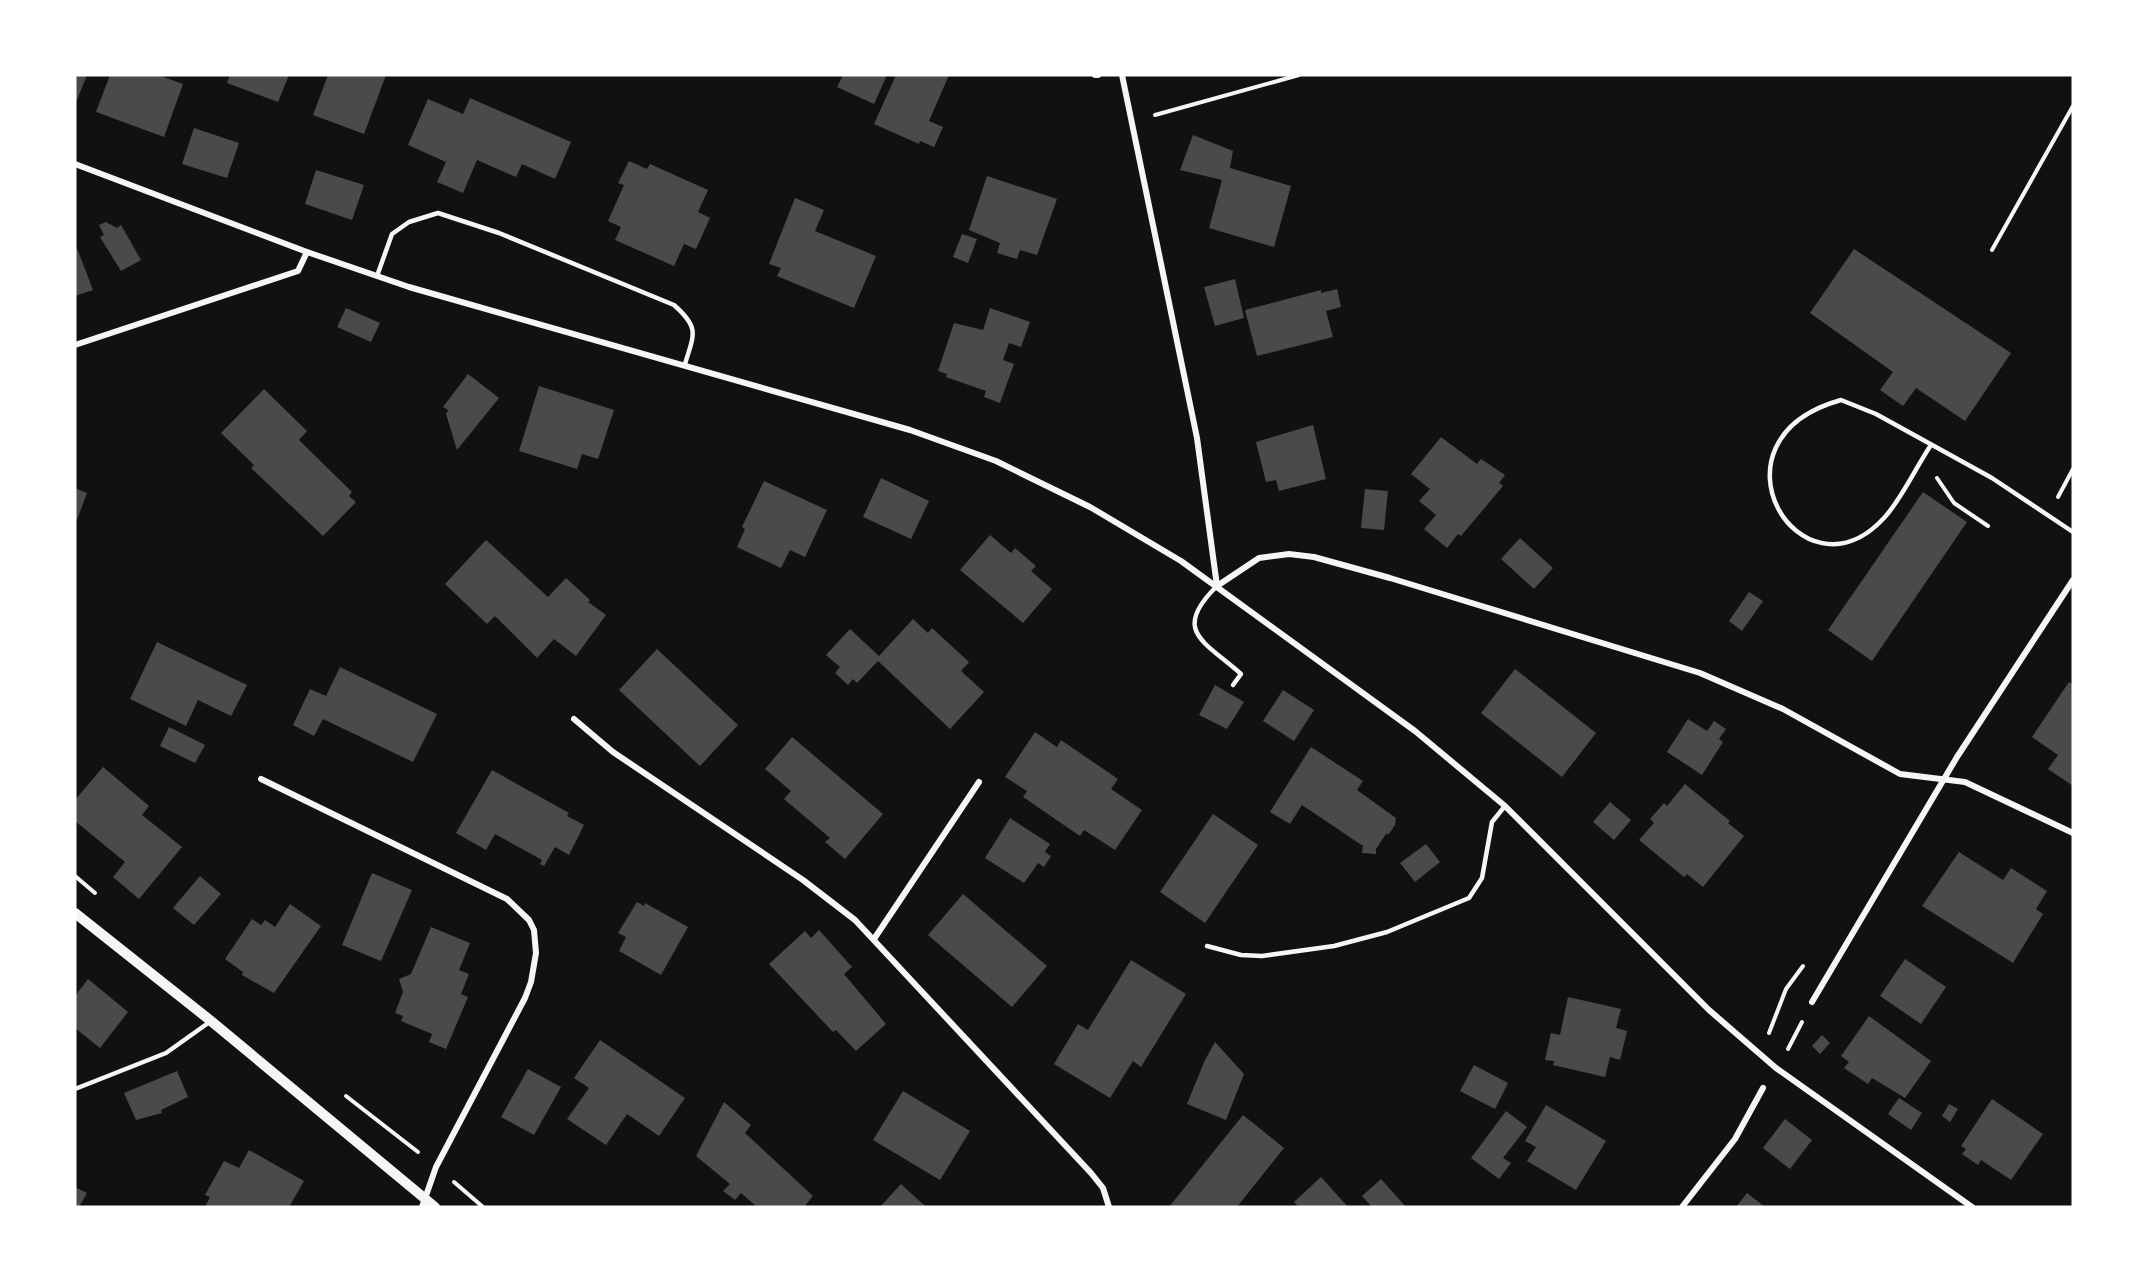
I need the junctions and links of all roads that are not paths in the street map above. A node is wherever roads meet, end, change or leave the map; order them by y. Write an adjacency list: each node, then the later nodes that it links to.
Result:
1 (1122, 75): 10 (street)
2 (75, 164): 3 (street)
3 (307, 252): 4 (street); 5 (street)
4 (377, 276): 6 (street); 6 (lane)
5 (75, 345)
6 (685, 364): 10 (street)
7 (1931, 445): 7 (lane); 8 (lane)
8 (2073, 532)
9 (2073, 580): 14 (street)
10 (1217, 586): 11 (lane); 14 (street); 16 (street)
11 (1233, 686)
12 (574, 719): 19 (street)
13 (261, 779): 25 (street)
14 (1945, 779): 17 (street); 21 (street)
15 (979, 782): 19 (street)
16 (1505, 806): 20 (lane); 29 (street)
17 (2073, 833)
18 (75, 913): 22 (street)
19 (874, 939): 27 (street)
20 (1207, 945)
21 (1812, 1002)
22 (211, 1021): 24 (lane); 25 (street)
23 (1763, 1088): 28 (street)
24 (75, 1089)
25 (424, 1203): 26 (street)
26 (435, 1207)
27 (1109, 1207)
28 (1682, 1207)
29 (1972, 1207)

